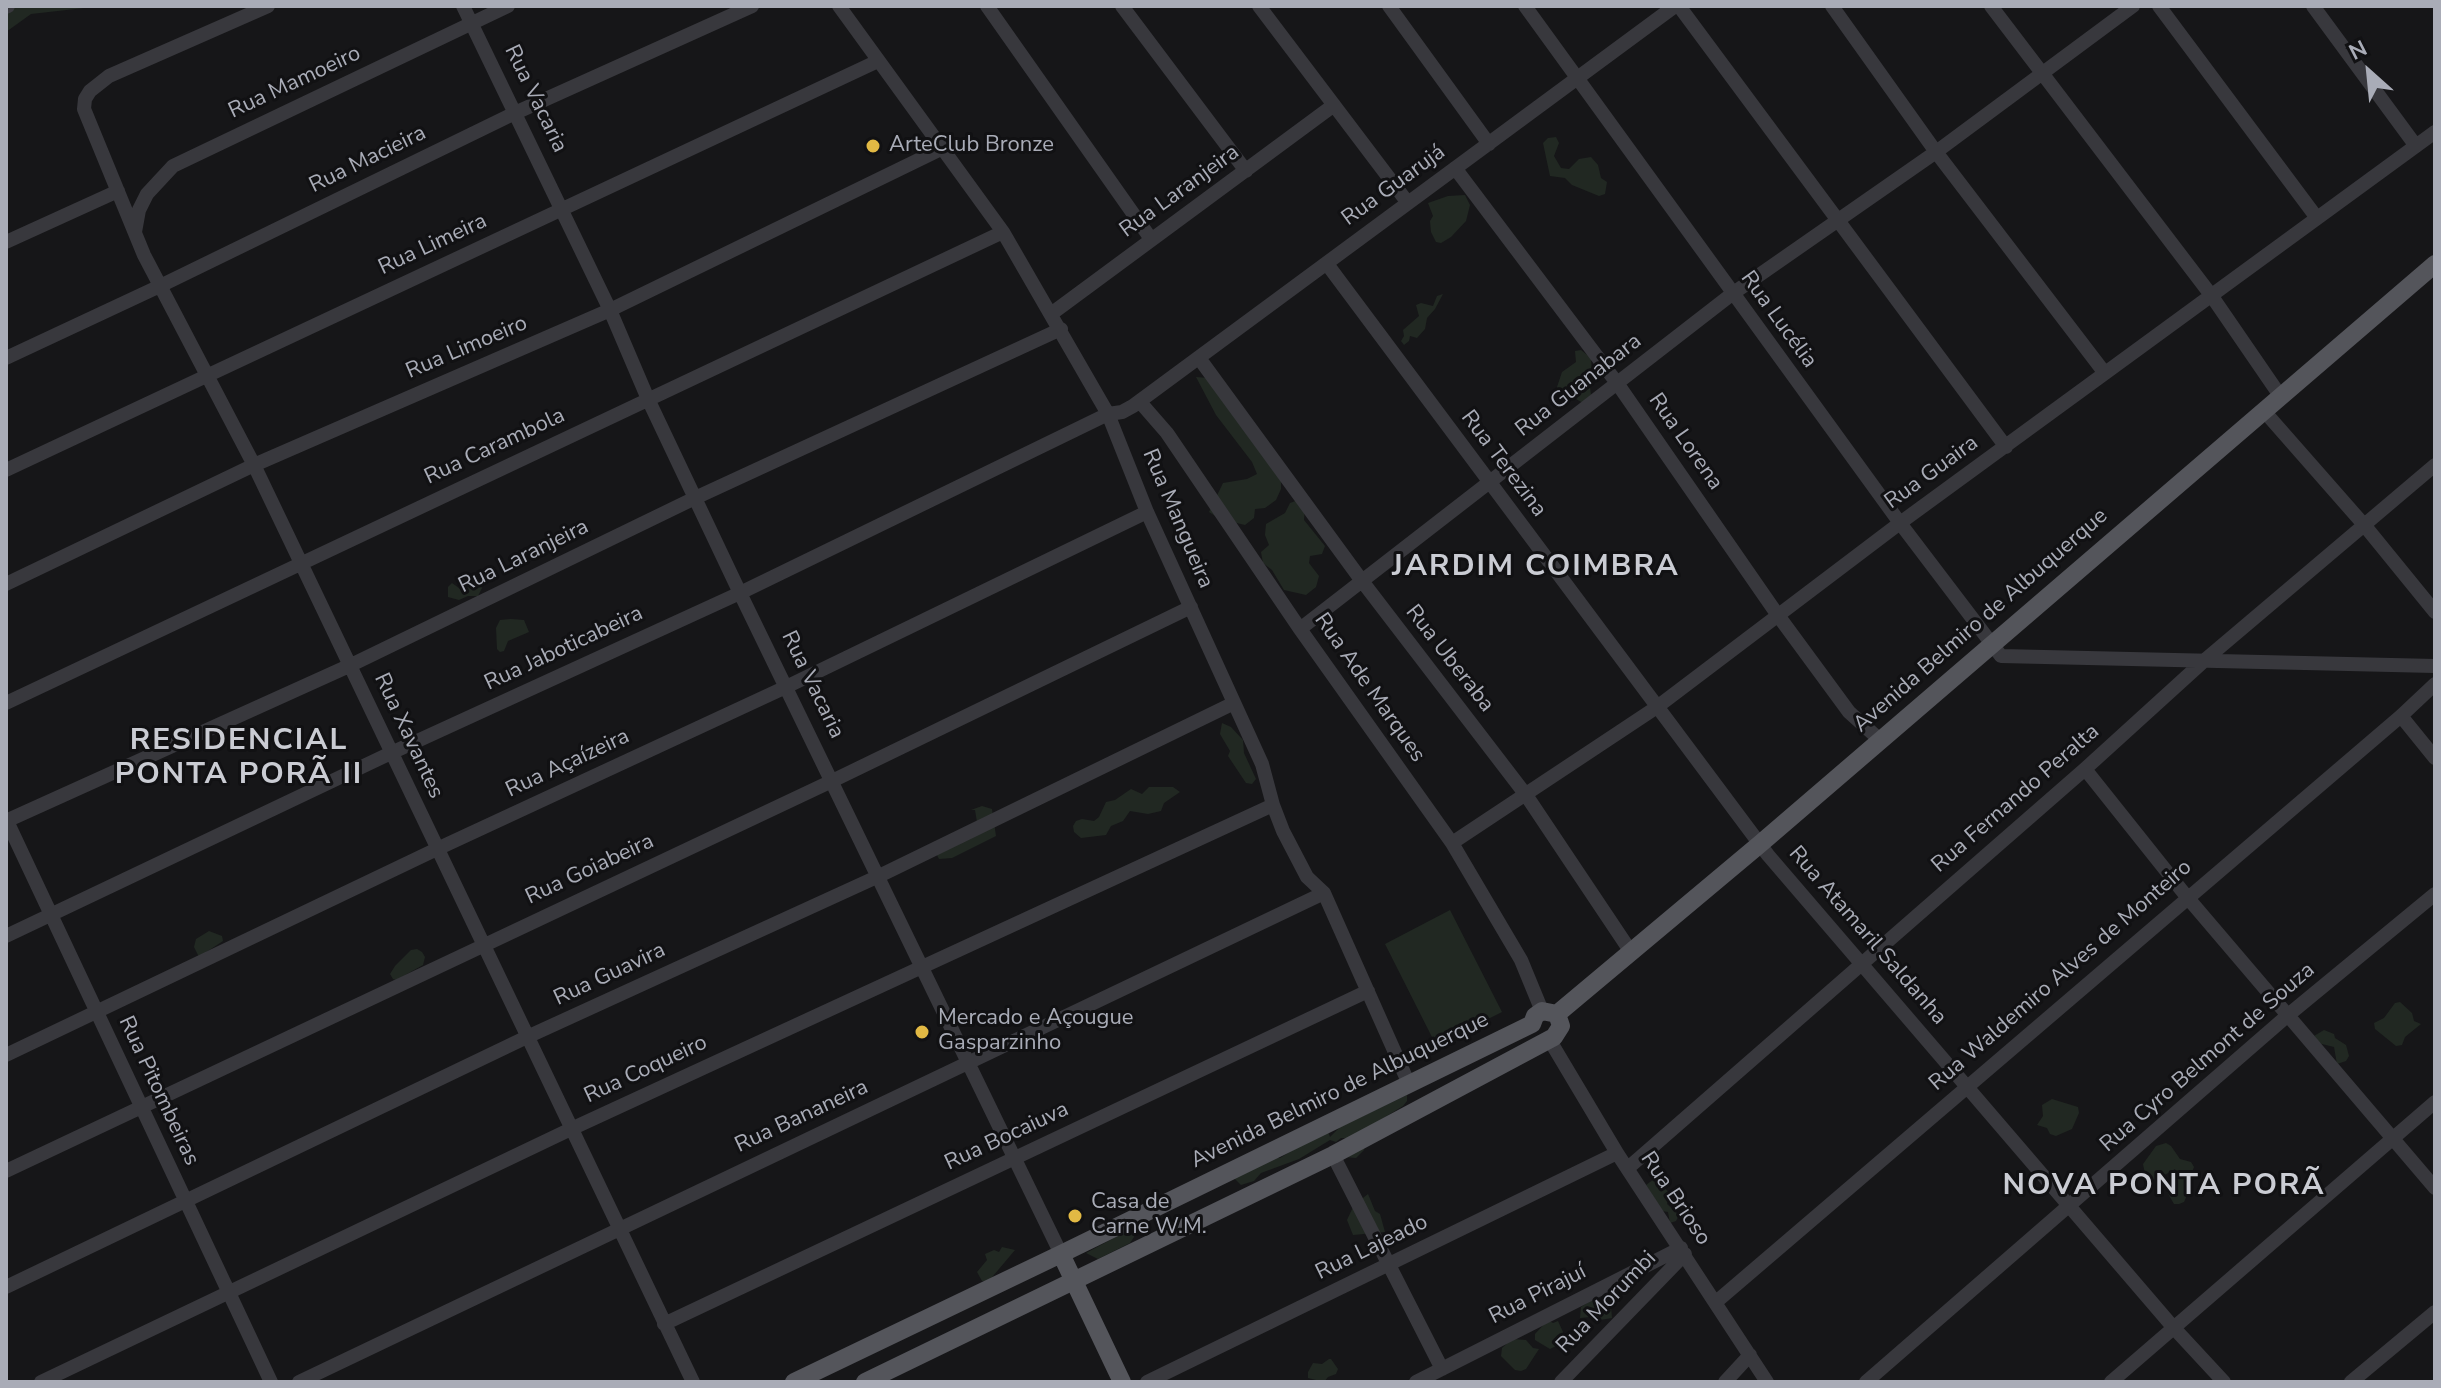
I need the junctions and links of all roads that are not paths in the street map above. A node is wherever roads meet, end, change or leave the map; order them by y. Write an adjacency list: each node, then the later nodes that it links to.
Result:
1 (268, 6): 30 (street, Rua Xavantes)
2 (463, 6): 17 (street, Rua Vacaria)
3 (508, 6): 17 (street, Rua Mamoeiro)
4 (752, 6): 22 (street, Rua Macieira)
5 (839, 6): 18 (street, Rua Mangueira)
6 (987, 6): 37 (street)
7 (1122, 6): 29 (street)
8 (1259, 6): 21 (street)
9 (1389, 6): 24 (street)
10 (1525, 6): 20 (street, Rua Lucélia)
11 (1677, 6): 20 (street, Rua Guarujá); 34 (street)
12 (1832, 6): 27 (street)
13 (1991, 6): 19 (street)
14 (2133, 6): 19 (street, Rua Guanabara)
15 (2159, 6): 33 (street)
16 (2313, 6): 25 (street)
17 (471, 23): 22 (street, Rua Vacaria); 35 (street, Rua Mamoeiro)
18 (878, 61): 26 (street, Rua Mangueira); 32 (street, Rua Limeira)
19 (2042, 74): 27 (street, Rua Guanabara); 43 (street)
20 (1577, 79): 24 (street, Rua Guarujá); 42 (street, Rua Lucélia)
21 (1334, 105): 29 (street, Rua Laranjeira); 31 (street)
22 (515, 113): 32 (street, Rua Vacaria); 41 (street, Rua Macieira)
23 (2435, 132): 25 (street, Rua Guaira)
24 (1489, 144): 28 (street, Rua Guarujá)
25 (2416, 146): 33 (street, Rua Guaira)
26 (943, 148): 36 (street, Rua Mangueira); 44 (street, Rua Limoeiro)
27 (1936, 152): 34 (street, Rua Guanabara); 49 (street)
28 (1455, 168): 31 (street, Rua Guarujá); 51 (street, Rua Lorena)
29 (1246, 171): 37 (street, Rua Laranjeira)
30 (118, 191): 35 (street, Rua Xavantes); 38 (street)
31 (1408, 203): 39 (street, Rua Guarujá)
32 (562, 210): 44 (street, Rua Vacaria); 50 (street, Rua Limeira)
33 (2317, 218): 43 (street, Rua Guaira)
34 (1838, 221): 42 (street, Rua Guanabara); 57 (street)
35 (135, 232): 41 (street, Rua Xavantes)
36 (1003, 232): 45 (street, Rua Mangueira); 53 (street, Rua Carambola)
37 (1151, 239): 45 (street, Rua Laranjeira)
38 (6, 242)
39 (1327, 264): 48 (street, Rua Guarujá); 61 (street, Rua Terezina)
40 (2435, 264): 52 (main road, Avenida Belmiro de Albuquerque)
41 (160, 286): 47 (street, Rua Macieira); 50 (street, Rua Xavantes)
42 (1732, 294): 51 (street, Rua Guanabara); 64 (street, Rua Lucélia)
43 (2211, 295): 49 (street, Rua Guaira); 52 (street)
44 (610, 310): 53 (street, Rua Vacaria); 58 (street, Rua Limoeiro)
45 (1051, 314): 46 (street, Rua Mangueira)
46 (1061, 329): 56 (street, Rua Mangueira); 62 (street, Rua Laranjeira)
47 (6, 358)
48 (1199, 358): 54 (street, Rua Guarujá); 67 (street, Rua Uberaba)
49 (2104, 372): 57 (street, Rua Guaira)
50 (208, 374): 58 (street, Rua Xavantes); 60 (street, Rua Limeira)
51 (1617, 383): 61 (street, Rua Guanabara); 72 (street, Rua Lorena)
52 (2281, 397): 55 (main road, Avenida Belmiro de Albuquerque)
53 (648, 399): 62 (street, Rua Vacaria); 66 (street, Rua Carambola)
54 (1140, 402): 56 (street, Rua Jaboticabeira); 73 (street, Rua Ade Marques)
55 (2264, 411): 65 (street); 74 (main road, Avenida Belmiro de Albuquerque)
56 (1108, 414): 63 (street, Rua Mangueira); 69 (street, Rua Jaboticabeira)
57 (2006, 447): 64 (street, Rua Guaira)
58 (254, 465): 66 (street, Rua Xavantes); 68 (street, Rua Limoeiro)
59 (2435, 465): 65 (street, Rua Fernando Peralta)
60 (6, 470)
61 (1489, 482): 67 (street, Rua Guanabara); 82 (street, Rua Terezina)
62 (695, 498): 69 (street, Rua Vacaria); 76 (street, Rua Laranjeira)
63 (1147, 512): 70 (street, Rua Mangueira); 79 (street, Rua Açaízeira)
64 (1900, 523): 72 (street, Rua Guaira); 74 (street, Rua Lucélia)
65 (2365, 526): 71 (street); 75 (street, Rua Fernando Peralta)
66 (301, 563): 76 (street, Rua Xavantes); 80 (street, Rua Carambola)
67 (1362, 581): 73 (street, Rua Guanabara); 89 (street, Rua Uberaba)
68 (6, 584)
69 (740, 593): 79 (street, Rua Vacaria); 85 (street, Rua Jaboticabeira)
70 (1191, 607): 81 (street, Rua Mangueira); 88 (street, Rua Goiabeira)
71 (2435, 612)
72 (1777, 614): 82 (street, Rua Guaira); 84 (street, Rua Lorena)
73 (1300, 629): 92 (street, Rua Ade Marques)
74 (1996, 650): 75 (street); 84 (main road, Avenida Belmiro de Albuquerque)
75 (2206, 659): 77 (street); 87 (street, Rua Fernando Peralta)
76 (351, 665): 85 (street, Rua Xavantes); 91 (street, Rua Laranjeira)
77 (2435, 666)
78 (2435, 684): 83 (street, Rua Waldemiro Alves de Monteiro)
79 (786, 687): 88 (street, Rua Vacaria); 94 (street, Rua Açaízeira)
80 (6, 703)
81 (1232, 704): 90 (street, Rua Mangueira); 95 (street, Rua Guavira)
82 (1657, 707): 89 (street, Rua Guaira); 93 (street, Rua Terezina)
83 (2401, 716): 86 (street); 98 (street, Rua Waldemiro Alves de Monteiro)
84 (1880, 740): 93 (main road, Avenida Belmiro de Albuquerque)
85 (391, 753): 94 (street, Rua Xavantes); 99 (street, Rua Jaboticabeira)
86 (2435, 758)
87 (2085, 769): 98 (street); 103 (street, Rua Fernando Peralta)
88 (832, 781): 95 (street, Rua Vacaria); 101 (street, Rua Goiabeira)
89 (1526, 795): 92 (street, Rua Guaira); 102 (street, Rua Uberaba)
90 (1273, 805): 96 (street, Rua Mangueira); 104 (street, Rua Coqueiro)
91 (6, 820): 99 (street, Rua Pitombeiras)
92 (1452, 843): 107 (street, Rua Ade Marques)
93 (1760, 844): 102 (main road, Avenida Belmiro de Albuquerque); 103 (street, Rua Atamaril Saldanha)
94 (437, 849): 101 (street, Rua Xavantes); 106 (street, Rua Açaízeira)
95 (879, 876): 104 (street, Rua Vacaria); 109 (street, Rua Guavira)
96 (1324, 893): 105 (street, Rua Mangueira); 112 (street, Rua Bananeira)
97 (2435, 894): 108 (street, Rua Cyro Belmont de Souza)
98 (2187, 897): 108 (street); 114 (street, Rua Waldemiro Alves de Monteiro)
99 (51, 915): 100 (street, Rua Jaboticabeira); 106 (street, Rua Pitombeiras)
100 (6, 936)
101 (483, 944): 109 (street, Rua Xavantes); 116 (street, Rua Goiabeira)
102 (1631, 952): 107 (main road, Avenida Belmiro de Albuquerque)
103 (1862, 964): 114 (street, Rua Atamaril Saldanha); 122 (street, Rua Fernando Peralta)
104 (922, 967): 112 (street, Rua Vacaria); 117 (street, Rua Coqueiro)
105 (1368, 991): 113 (street, Rua Mangueira); 121 (street, Rua Bocaiuva)
106 (97, 1012): 111 (street, Rua Açaízeira); 116 (street, Rua Pitombeiras)
107 (1544, 1016): 110 (main road); 110 (main road); 113 (main road, Avenida Belmiro de Albuquerque)
108 (2287, 1016): 118 (street); 126 (street, Rua Cyro Belmont de Souza)
109 (527, 1037): 117 (street, Rua Xavantes); 125 (street, Rua Guavira)
110 (1549, 1039): 119 (street, Rua Brioso); 120 (main road)
111 (6, 1055)
112 (968, 1062): 121 (street, Rua Vacaria); 127 (street, Rua Bananeira)
113 (1409, 1084): 129 (main road, Avenida Belmiro de Albuquerque)
114 (1967, 1087): 126 (street, Rua Atamaril Saldanha); 134 (street, Rua Waldemiro Alves de Monteiro)
115 (2435, 1102): 118 (street)
116 (142, 1108): 123 (street, Rua Goiabeira); 125 (street, Rua Pitombeiras)
117 (571, 1129): 127 (street, Rua Xavantes); 133 (street, Rua Coqueiro)
118 (2393, 1139): 124 (street); 137 (street)
119 (1617, 1153): 122 (street, Rua Brioso); 130 (street, Rua Lajeado)
120 (1333, 1155): 130 (street); 131 (main road)
121 (1014, 1158): 129 (street, Rua Vacaria); 136 (street, Rua Bocaiuva)
122 (1628, 1168): 128 (street, Rua Brioso)
123 (6, 1171)
124 (2435, 1188)
125 (186, 1202): 132 (street, Rua Guavira); 133 (street, Rua Pitombeiras)
126 (2070, 1207): 137 (street, Rua Atamaril Saldanha); 152 (street, Rua Cyro Belmont de Souza)
127 (618, 1228): 136 (street, Rua Xavantes); 142 (street, Rua Bananeira)
128 (1683, 1251): 134 (street, Rua Brioso); 139 (street, Rua Pirajuí); 149 (street, Rua Morumbi)
129 (1061, 1254): 131 (main road, Rua Vacaria); 144 (main road, Avenida Belmiro de Albuquerque)
130 (1389, 1264): 139 (street); 147 (street, Rua Lajeado)
131 (1074, 1281): 145 (main road); 146 (main road, Rua Vacaria)
132 (6, 1287)
133 (230, 1294): 140 (street, Rua Coqueiro); 141 (street, Rua Pitombeiras)
134 (1716, 1302): 138 (street, Rua Brioso)
135 (2435, 1312): 155 (street)
136 (664, 1324): 143 (street, Rua Xavantes)
137 (2173, 1327): 153 (street); 154 (street, Rua Atamaril Saldanha)
138 (1750, 1355): 150 (street); 151 (street, Rua Brioso)
139 (1442, 1369): 148 (street, Rua Pirajuí)
140 (41, 1382)
141 (271, 1382)
142 (299, 1382)
143 (693, 1382)
144 (794, 1382)
145 (865, 1382)
146 (1122, 1382)
147 (1147, 1382)
148 (1416, 1382)
149 (1561, 1382)
150 (1725, 1382)
151 (1767, 1382)
152 (1866, 1382)
153 (2111, 1382)
154 (2224, 1382)
155 (2351, 1382)

